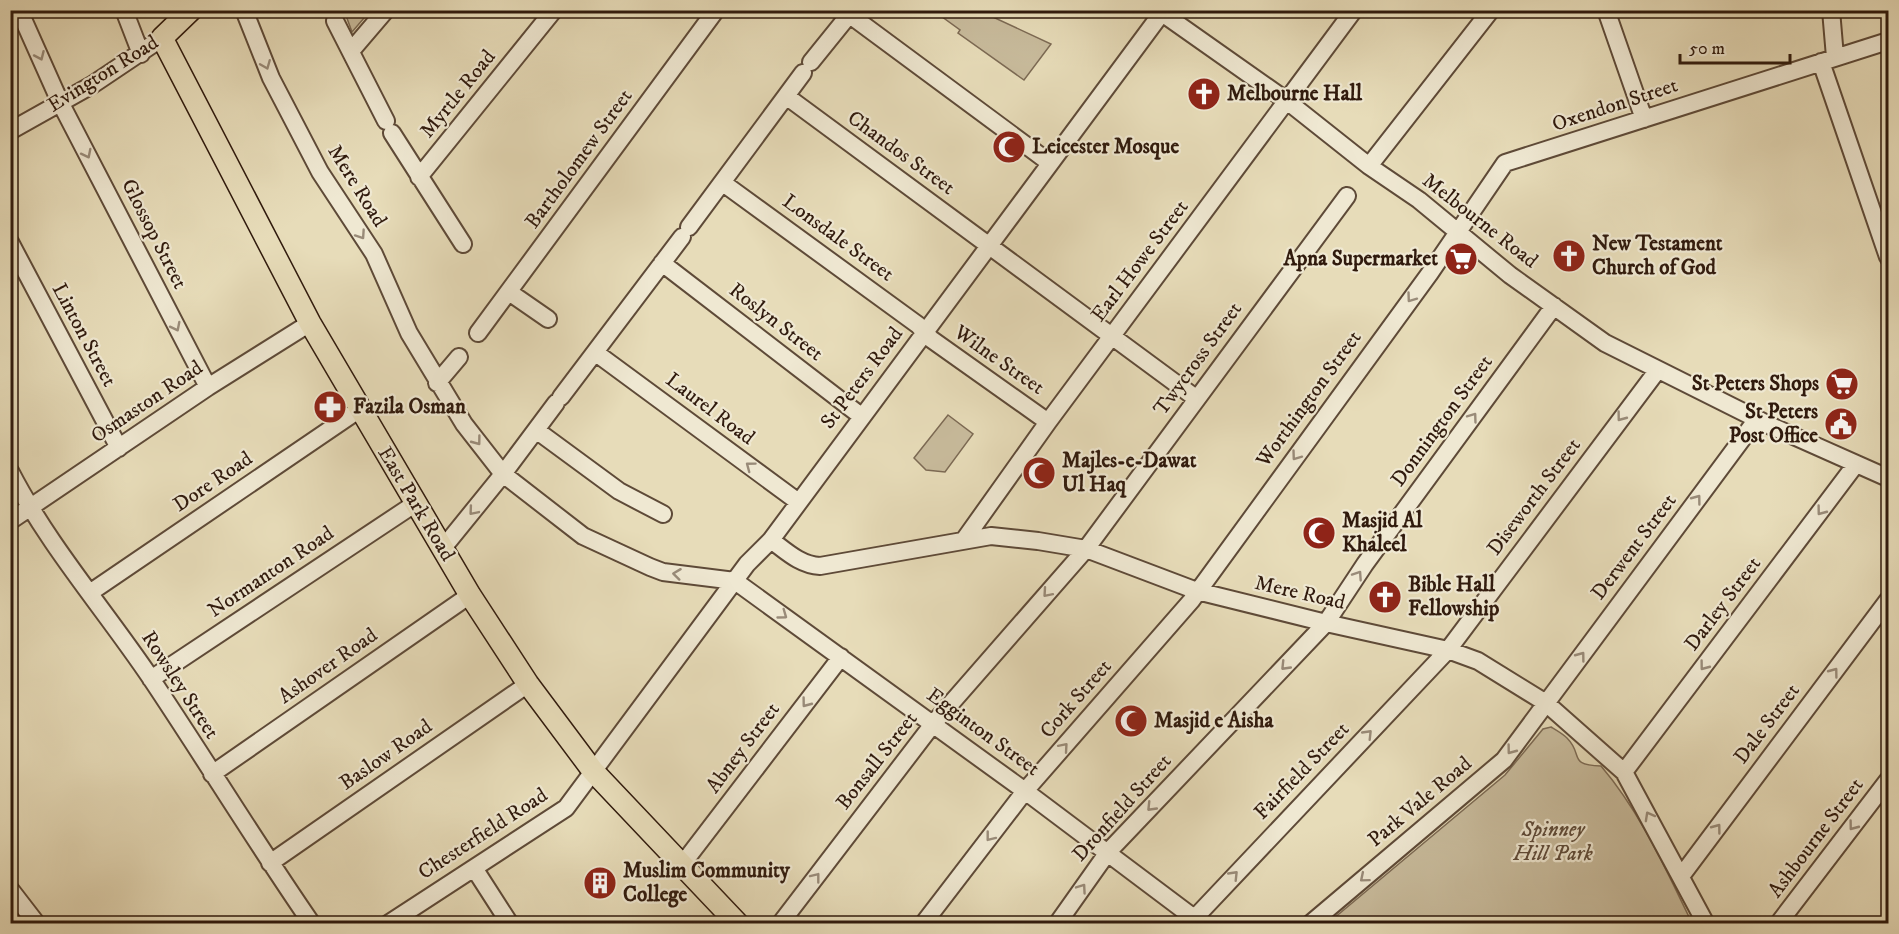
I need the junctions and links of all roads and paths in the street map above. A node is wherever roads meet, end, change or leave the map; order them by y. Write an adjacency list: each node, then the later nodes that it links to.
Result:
1 (19, 10): 22 (street, Glossop Street, one-way to 22)
2 (124, 10): 18 (street)
3 (191, 10): 15 (main road, Evington Road)
4 (244, 10): 46 (street, Mere Road, one-way to 46)
5 (386, 10): 17 (street)
6 (554, 10): 27 (street, Myrtle Road)
7 (717, 10): 36 (street, Bartholomew Street)
8 (1354, 10): 21 (street, Earl Howe Street)
9 (1491, 10): 26 (street)
10 (1606, 10): 23 (street)
11 (1832, 10): 19 (street)
12 (1160, 12): 21 (street, Melbourne Road); 25 (street, St Peters Road)
13 (852, 13): 20 (street); 25 (street)
14 (335, 21): 17 (street, Myrtle Road)
15 (162, 38): 18 (street, Evington Road); 39 (main road, East Park Road)
16 (1888, 41): 19 (street, Oxendon Street)
17 (351, 51): 27 (street, Myrtle Road)
18 (141, 54): 22 (street, Evington Road)
19 (1828, 59): 23 (street, Oxendon Street); 34 (street)
20 (786, 96): 28 (street); 33 (street, Chandos Street)
21 (1287, 101): 26 (street, Melbourne Road); 42 (street, Earl Howe Street)
22 (60, 102): 24 (street, Evington Road); 47 (street, Glossop Street, one-way to 47)
23 (1644, 119): 30 (street, Oxendon Street)
24 (10, 132)
25 (1050, 163): 33 (street, St Peters Road)
26 (1369, 166): 30 (street, Melbourne Road)
27 (419, 177): 32 (street, Myrtle Road)
28 (723, 183): 35 (street); 40 (street, Lonsdale Street)
29 (1347, 196): 48 (street, Twycross Street)
30 (1457, 233): 37 (street, Melbourne Road); 69 (street, Worthington Street, one-way to 69)
31 (10, 242): 54 (street, Linton Street)
32 (463, 244)
33 (988, 246): 40 (street, St Peters Road); 42 (street, Chandos Street)
34 (1888, 257)
35 (662, 263): 43 (street); 50 (street, Roslyn Street)
36 (509, 292): 38 (street); 41 (street, Bartholomew Street)
37 (1554, 306): 45 (street, Melbourne Road); 73 (street, Donnington Street, one-way to 37)
38 (548, 319)
39 (310, 323): 47 (street, Osmaston Road); 49 (main road, East Park Road)
40 (925, 332): 50 (street, St Peters Road); 52 (street, Wilne Street)
41 (478, 333)
42 (1113, 336): 48 (street, Chandos Street); 52 (street, Earl Howe Street)
43 (596, 352): 53 (street); 59 (street, Laurel Road, one-way to 43)
44 (459, 357): 46 (street)
45 (1657, 371): 51 (street, Melbourne Road); 74 (street, Diseworth Street, one-way to 74)
46 (437, 383): 57 (street, Mere Road, one-way to 57)
47 (208, 387): 54 (street, Osmaston Road)
48 (1197, 399): 67 (street, Twycross Street)
49 (360, 409): 60 (main road, East Park Road); 70 (street, Dore Road)
50 (861, 416): 59 (street, St Peters Road)
51 (1757, 419): 55 (street, Melbourne Road); 78 (street, Derwent Street, one-way to 51)
52 (1048, 422): 65 (street, Earl Howe Street)
53 (536, 430): 57 (street); 62 (street)
54 (118, 448): 61 (street, Osmaston Road)
55 (1857, 464): 58 (street, Melbourne Road); 81 (street, Darley Street, one-way to 81)
56 (10, 471): 61 (street, Rowsley Street)
57 (503, 474): 66 (street, one-way to 66); 68 (street, Mere Road, one-way to 57)
58 (1888, 478)
59 (797, 501): 64 (street, St Peters Road)
60 (416, 503): 66 (main road, East Park Road); 76 (street, Normanton Road)
61 (29, 508): 63 (street, Osmaston Road); 70 (street, Rowsley Street)
62 (663, 514)
63 (10, 520)
64 (771, 540): 65 (street, Mere Road); 68 (street, St Peters Road)
65 (964, 540): 67 (street, Mere Road)
66 (442, 548): 71 (main road, East Park Road)
67 (1086, 549): 69 (street, Mere Road); 79 (street, Bonsall Street, one-way to 79)
68 (735, 581): 75 (street, Egginton Street, one-way to 75); 80 (street, St Peters Road)
69 (1197, 591): 73 (street, Mere Road); 84 (street, Cork Street, one-way to 69)
70 (91, 592): 76 (street, Rowsley Street)
71 (470, 595): 77 (main road, East Park Road); 82 (street, Ashover Road)
72 (1886, 608): 89 (street, Dale Street, one-way to 72)
73 (1326, 623): 74 (street, Mere Road); 85 (street, Dronfield Street, one-way to 85)
74 (1448, 650): 78 (street, Mere Road); 91 (street, Fairfield Street, one-way to 74)
75 (841, 657): 79 (street, Egginton Street); 87 (street, Abney Street, one-way to 87)
76 (151, 679): 82 (street, Rowsley Street)
77 (528, 684): 80 (main road, East Park Road); 86 (street, Baslow Road)
78 (1546, 703): 81 (street, Mere Road); 100 (street, Park Vale Road, one-way to 100)
79 (933, 724): 84 (street, Egginton Street); 97 (street, Bonsall Street, one-way to 79)
80 (592, 771): 87 (main road, East Park Road); 88 (street, Chesterfield Road)
81 (1624, 772): 89 (street, Mere Road, one-way to 81)
82 (212, 774): 86 (street, Rowsley Street)
83 (1888, 780): 102 (street, Ashbourne Street, one-way to 102)
84 (1025, 791): 85 (street, Egginton Street); 98 (street, Cork Street, one-way to 98)
85 (1108, 852): 91 (street, Egginton Street); 99 (street, Dronfield Street, one-way to 85)
86 (270, 863): 93 (street, Rowsley Street)
87 (681, 866): 96 (main road, East Park Road)
88 (474, 868): 94 (street, Chesterfield Road); 95 (street)
89 (1682, 875): 101 (street, Mere Road)
90 (10, 888): 92 (street)
91 (1195, 922)
92 (37, 924)
93 (312, 924)
94 (388, 924)
95 (510, 924)
96 (738, 924)
97 (780, 924)
98 (923, 924)
99 (1057, 924)
100 (1310, 924)
101 (1706, 924)
102 (1778, 924)

